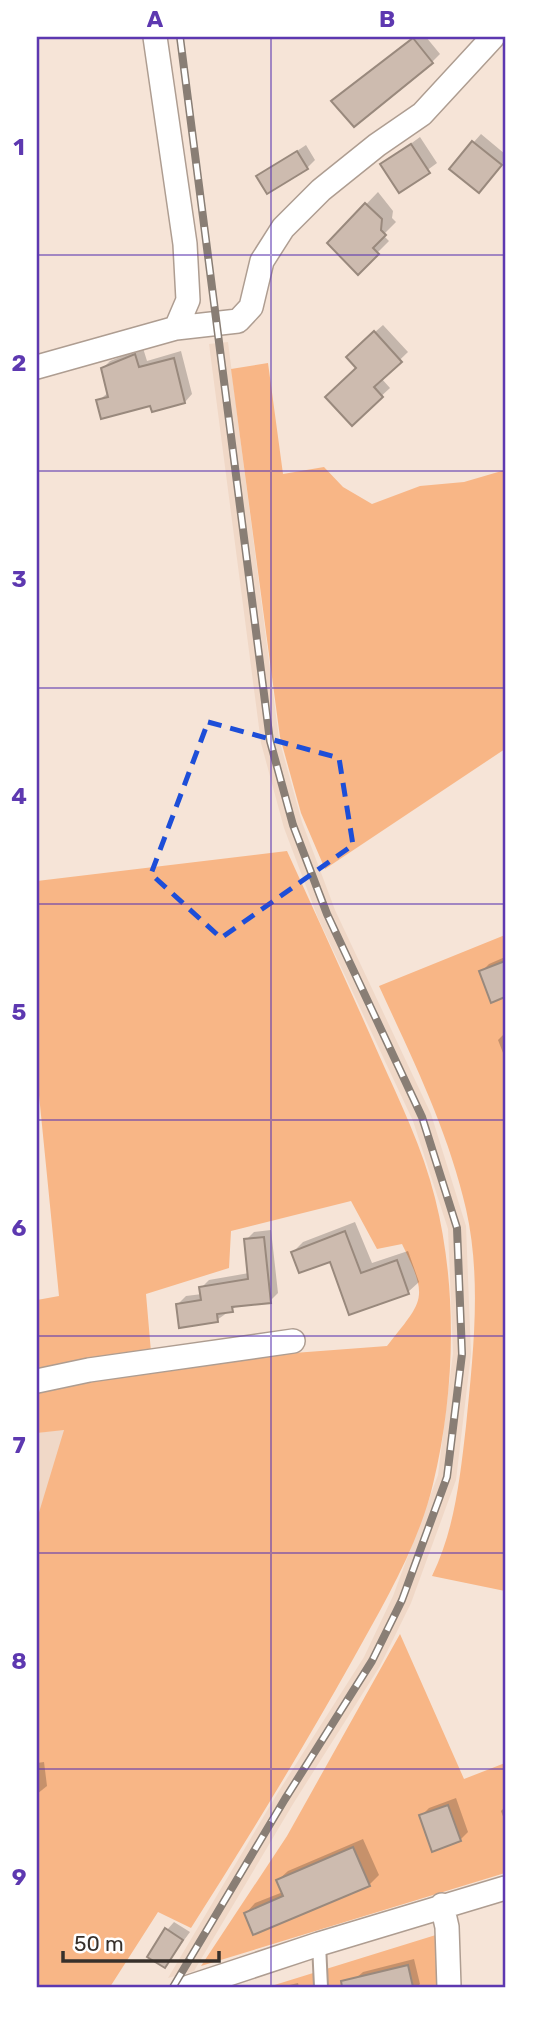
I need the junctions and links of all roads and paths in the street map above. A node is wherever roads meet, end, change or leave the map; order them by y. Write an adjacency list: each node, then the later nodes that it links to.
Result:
1 (155, 37): 3 (street)
2 (493, 37): 3 (street)
3 (176, 328): 4 (street)
4 (37, 366)
5 (293, 1340): 6 (street)
6 (37, 1381)
7 (505, 1888): 8 (street)
8 (443, 1905): 9 (street); 12 (street)
9 (319, 1944): 10 (street); 11 (lane)
10 (188, 1987)
11 (321, 1987)
12 (449, 1987)

